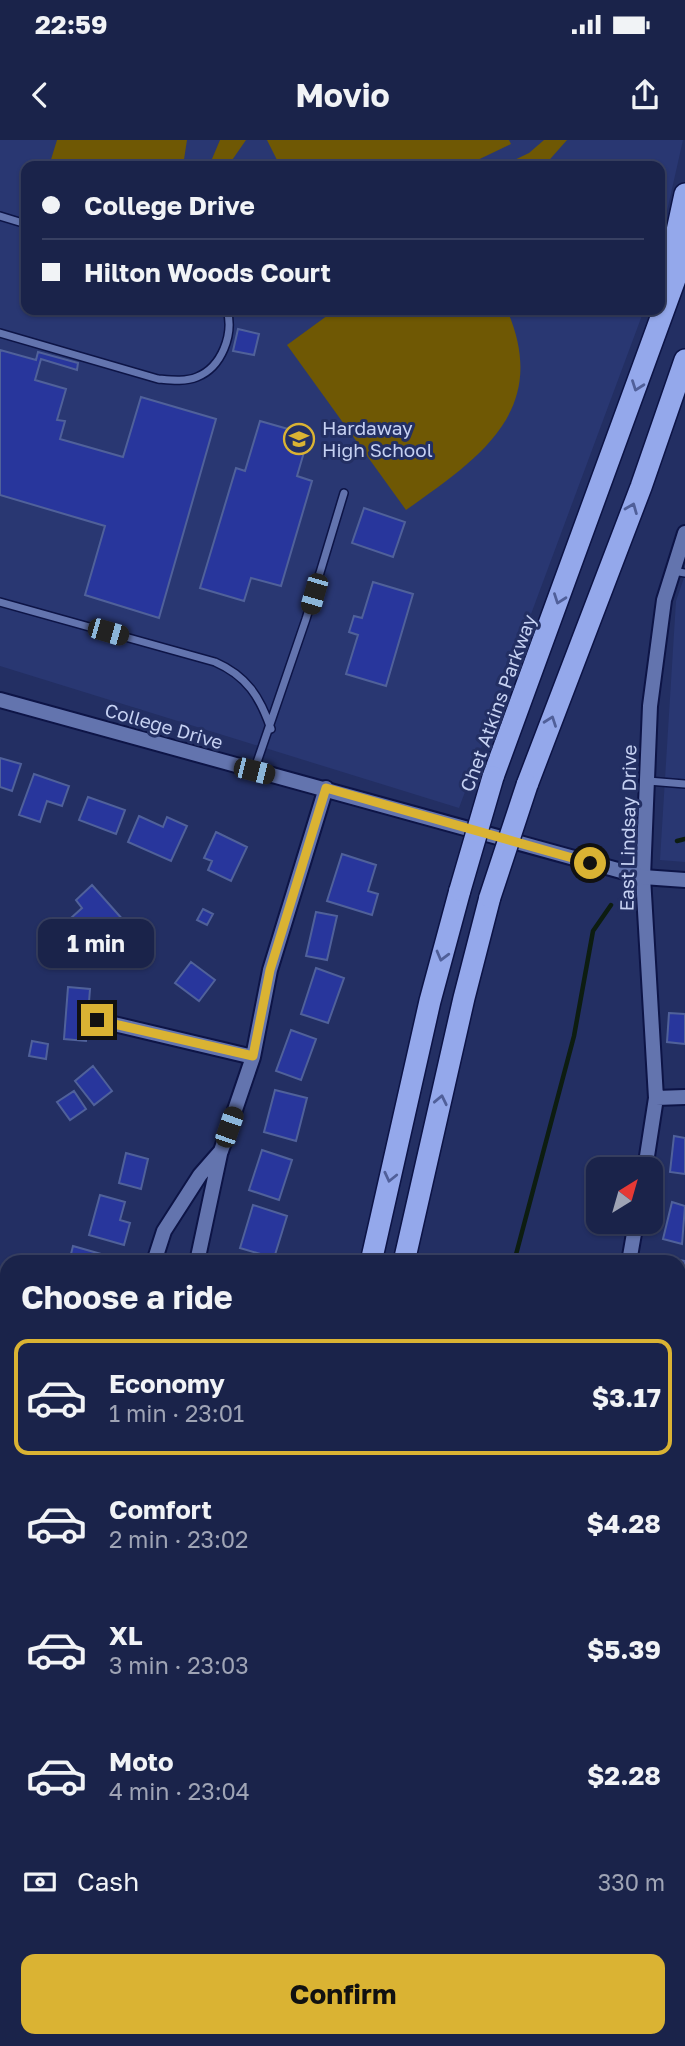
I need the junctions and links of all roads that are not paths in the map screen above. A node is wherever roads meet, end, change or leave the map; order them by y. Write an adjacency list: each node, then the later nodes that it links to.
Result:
1 (685, 194): 5 (highway)
2 (0, 216): 3 (lane)
3 (21, 222)
4 (685, 252): 6 (highway, Chet Atkins Parkway)
5 (665, 282)
6 (665, 308)
7 (227, 315): 10 (lane)
8 (658, 315): 11 (highway)
9 (662, 315): 11 (highway, Chet Atkins Parkway)
10 (0, 333)
11 (650, 350): 34 (highway, Chet Atkins Parkway, one-way to 34, bridge)
12 (685, 360): 35 (highway, one-way to 12, bridge)
13 (344, 493): 18 (lane)
14 (685, 533): 15 (street, East Lindsay Drive)
15 (679, 572): 20 (street, East Lindsay Drive)
16 (0, 602): 18 (lane)
17 (0, 700): 19 (street, College Drive)
18 (271, 729): 19 (lane)
19 (254, 771): 22 (street, College Drive)
20 (648, 781): 21 (lane); 23 (street, East Lindsay Drive)
21 (685, 784)
22 (326, 788): 23 (street, College Drive); 26 (street)
23 (643, 877): 24 (street, College Drive); 28 (street, East Lindsay Drive)
24 (685, 880)
25 (97, 1020): 26 (street)
26 (253, 1056): 29 (street)
27 (685, 1097): 28 (street)
28 (656, 1098): 30 (street, East Lindsay Drive)
29 (220, 1151): 32 (street); 33 (street)
30 (647, 1157)
31 (634, 1234): 36 (street)
32 (157, 1255)
33 (198, 1255)
34 (373, 1255)
35 (406, 1255)
36 (630, 1255)

